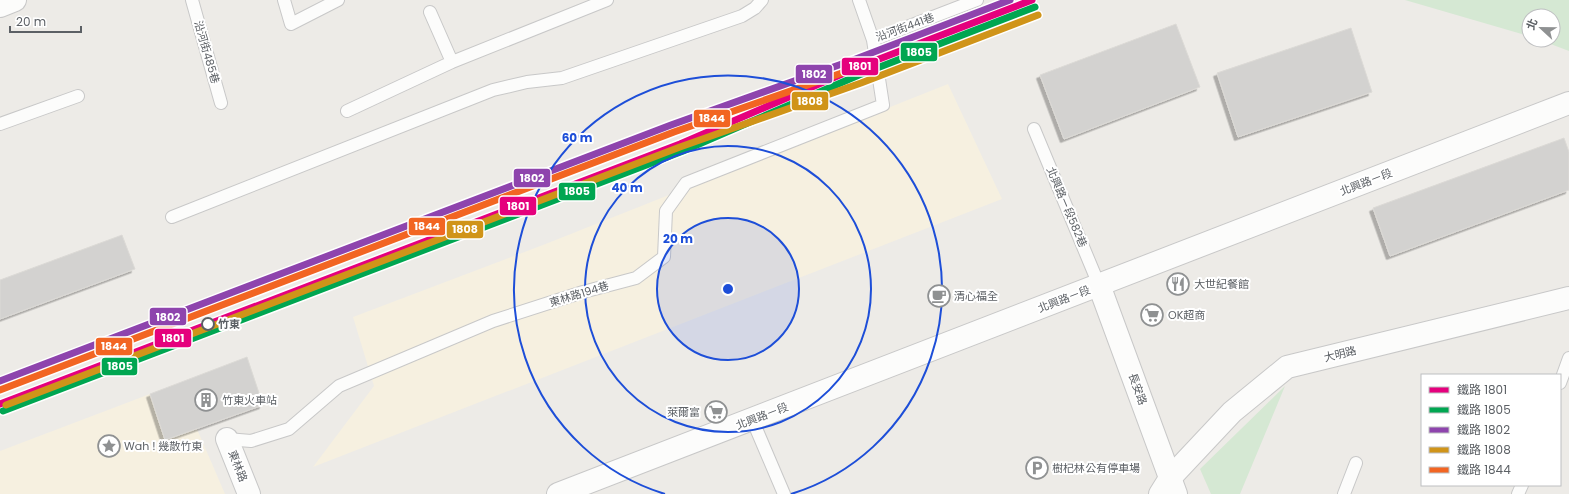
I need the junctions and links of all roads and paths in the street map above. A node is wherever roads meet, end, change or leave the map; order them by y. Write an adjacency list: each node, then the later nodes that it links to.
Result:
1 (15, 0): 9 (street)
2 (192, 0): 14 (lane, 沿河街485巷)
3 (284, 0): 4 (lane)
4 (338, 0)
5 (607, 0): 12 (lane)
6 (762, 0): 19 (lane)
7 (859, 0): 11 (lane, 沿河街441巷)
8 (977, 0): 11 (lane, 沿河街441巷)
9 (0, 6)
10 (430, 12): 12 (lane)
11 (873, 40): 25 (lane, 東林路194巷)
12 (452, 62): 16 (lane)
13 (78, 96): 17 (lane)
14 (221, 103)
15 (1569, 103): 20 (street, 北興路ㄧ段)
16 (347, 111)
17 (0, 124)
18 (1034, 129): 20 (lane, 北興路ㄧ段582巷)
19 (172, 217)
20 (1099, 285): 24 (street, 北興路ㄧ段); 27 (street, 長安路)
21 (1569, 298): 27 (street, 大明路)
22 (1569, 358): 23 (lane)
23 (1561, 380)
24 (752, 419): 29 (street, 北興路ㄧ段); 30 (lane)
25 (228, 439): 28 (street, 東林路)
26 (1356, 463): 31 (lane)
27 (1169, 489)
28 (249, 494)
29 (558, 494)
30 (784, 494)
31 (1344, 494)

